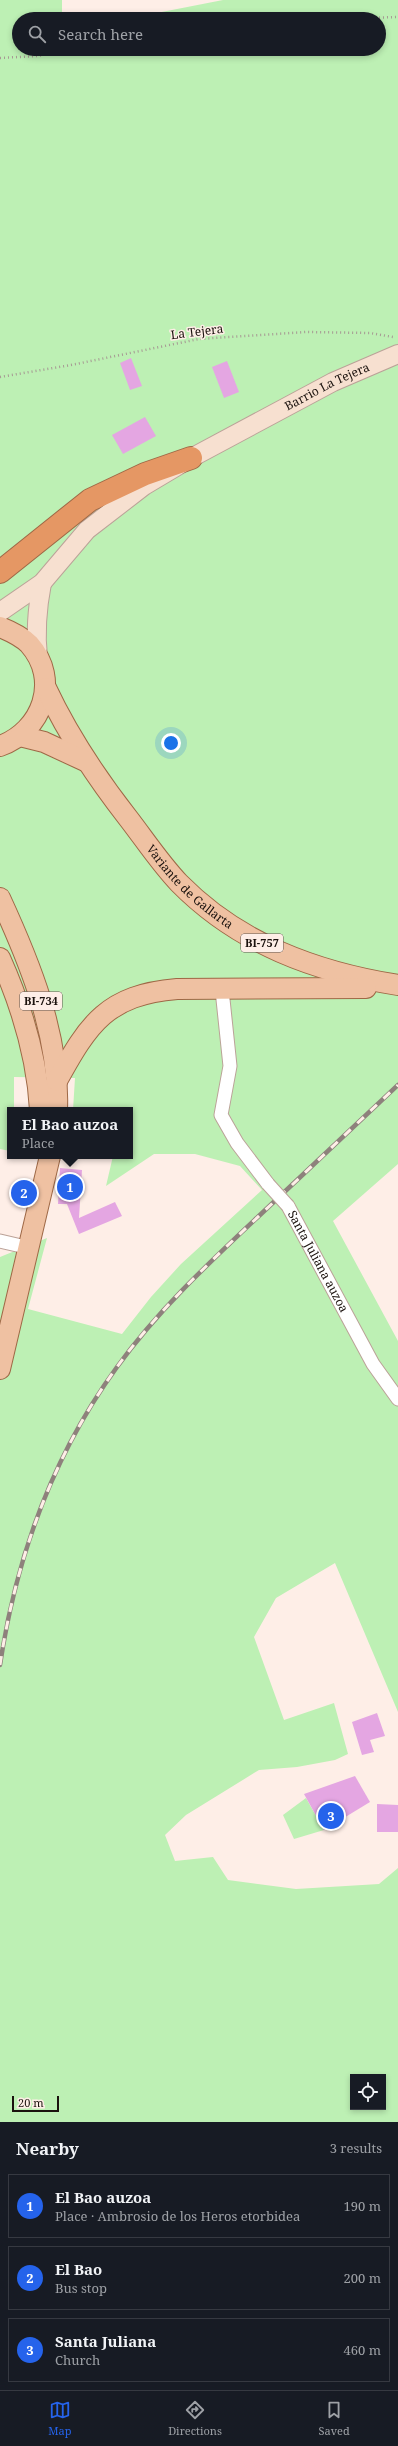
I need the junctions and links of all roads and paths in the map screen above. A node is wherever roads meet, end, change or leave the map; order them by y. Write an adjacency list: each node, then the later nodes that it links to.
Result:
1 (398, 16): 2 (path)
2 (386, 17)
3 (38, 56): 4 (path)
4 (0, 58)
5 (398, 338): 7 (path, La Tejera)
6 (398, 354): 8 (street, Barrio La Tejera)
7 (0, 376)
8 (191, 458): 9 (highway); 10 (street, Barrio La Tejera)
9 (0, 572)
10 (42, 583): 11 (street); 13 (street)
11 (0, 612)
12 (0, 627): 13 (main road)
13 (38, 657): 14 (main road)
14 (46, 688): 15 (main road); 17 (main road, Variante de Gallarta / BI-757)
15 (20, 736): 16 (main road); 17 (main road, Variante de Gallarta / BI-757)
16 (0, 746)
17 (85, 761): 20 (main road, Variante de Gallarta / BI-757)
18 (0, 898): 22 (main road, BI-734)
19 (0, 958): 23 (main road, BI-734)
20 (398, 986): 21 (main road)
21 (222, 990): 22 (main road); 31 (street, Santa Juliana auzoa, bridge)
22 (57, 1081): 24 (main road, BI-734)
23 (40, 1107)
24 (57, 1107)
25 (39, 1159): 27 (main road)
26 (49, 1159): 27 (main road)
27 (38, 1208): 29 (main road)
28 (0, 1241): 29 (street)
29 (30, 1248): 30 (main road)
30 (0, 1369)
31 (398, 1399)

